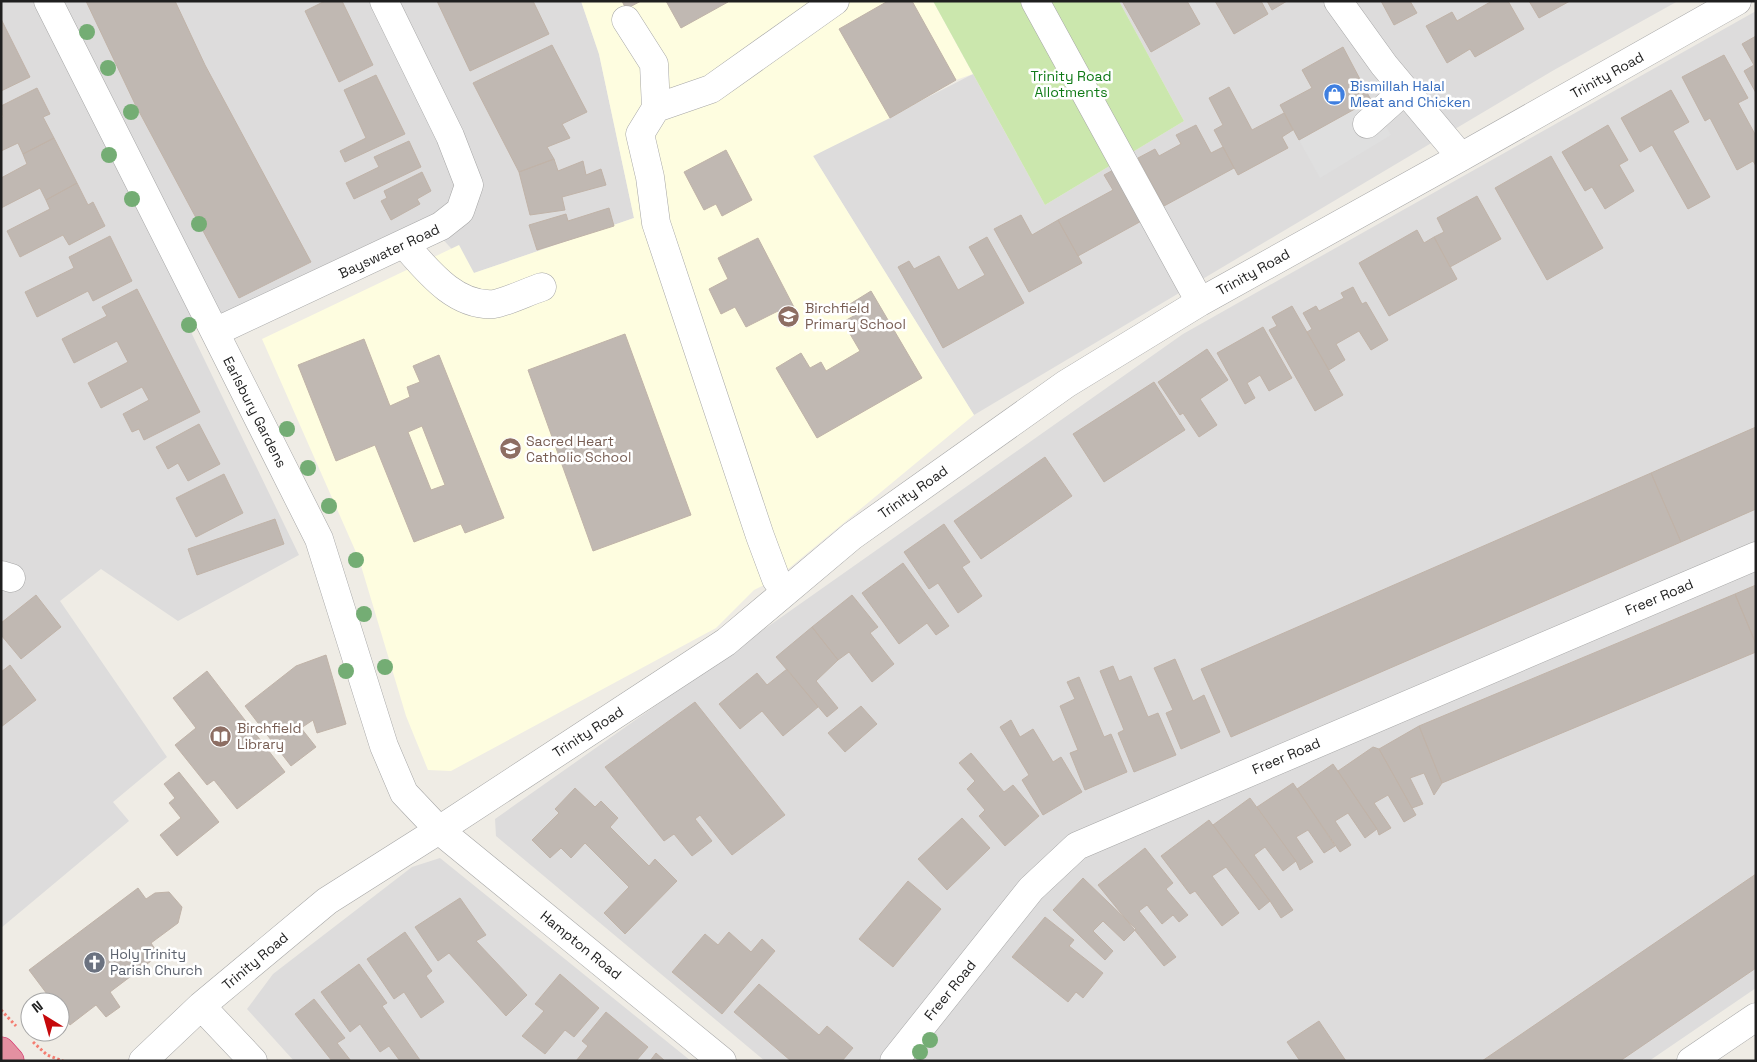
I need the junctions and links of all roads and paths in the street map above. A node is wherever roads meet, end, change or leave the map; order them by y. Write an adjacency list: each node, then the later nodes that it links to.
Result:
1 (48, 1): 15 (street, Earlsbury Gardens)
2 (384, 1): 12 (street, Bayswater Road)
3 (835, 1): 9 (street)
4 (1035, 1): 14 (street)
5 (1338, 1): 8 (street)
6 (1737, 1): 11 (street, Trinity Road)
7 (626, 20): 9 (street)
8 (1405, 90): 10 (street); 11 (street)
9 (656, 108): 17 (street)
10 (1367, 124)
11 (1460, 157): 14 (street, Trinity Road)
12 (404, 244): 13 (street); 15 (street, Bayswater Road)
13 (542, 287)
14 (1200, 302): 17 (street, Trinity Road)
15 (215, 332): 18 (street, Earlsbury Gardens)
16 (1756, 556): 26 (street, Freer Road)
17 (785, 592): 18 (street, Trinity Road)
18 (439, 830): 19 (street, Trinity Road); 25 (street, Hampton Road)
19 (201, 1006): 23 (street, Trinity Road); 24 (street)
20 (1756, 1017): 27 (street)
21 (1, 1051): 22 (highway)
22 (10, 1061)
23 (143, 1061)
24 (253, 1061)
25 (722, 1061)
26 (894, 1061)
27 (1691, 1061)

